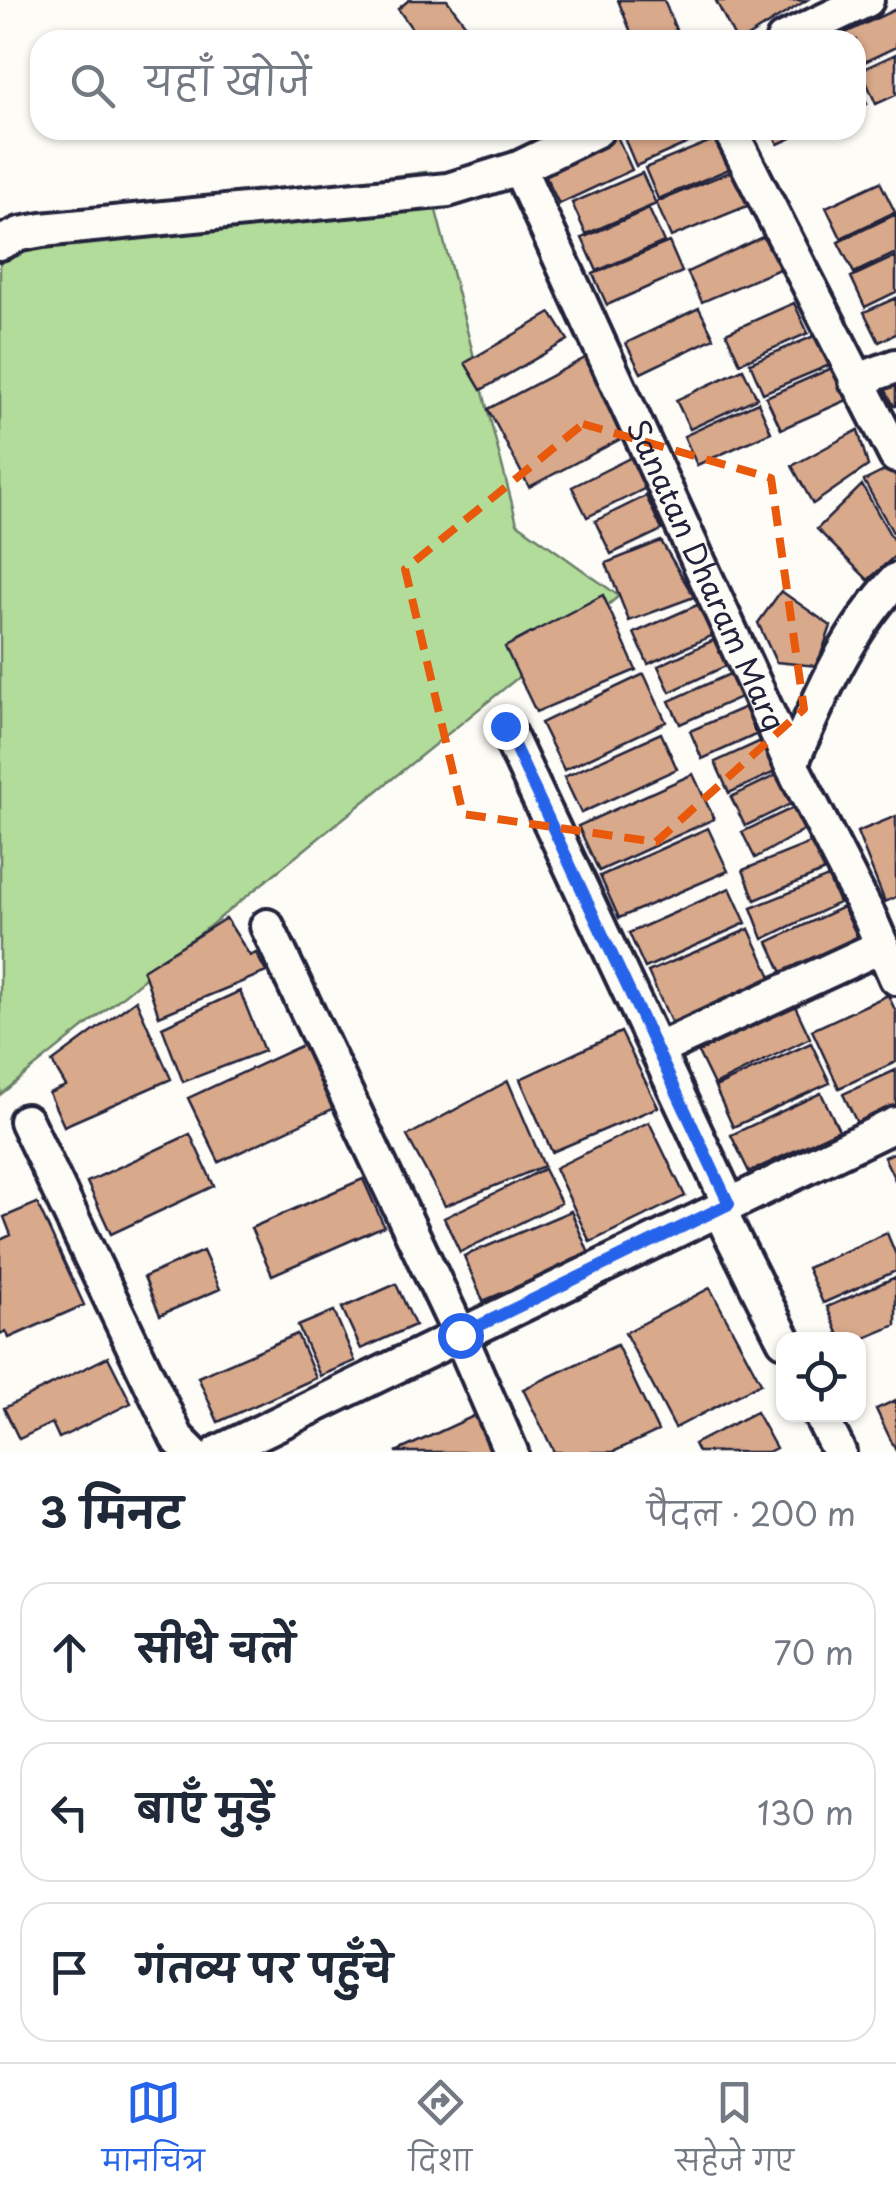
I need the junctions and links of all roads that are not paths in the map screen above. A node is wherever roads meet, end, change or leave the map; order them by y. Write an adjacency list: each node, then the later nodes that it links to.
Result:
1 (867, 0): 2 (street)
2 (804, 30)
3 (576, 140): 5 (street)
4 (735, 140): 8 (street)
5 (519, 168): 6 (street); 12 (street, Sanatan Dharam Marg)
6 (0, 243)
7 (896, 366): 8 (street)
8 (856, 381): 9 (street)
9 (896, 456)
10 (896, 580): 12 (street)
11 (505, 726): 16 (street)
12 (791, 764): 13 (street, Sanatan Dharam Marg)
13 (883, 924): 15 (street, Sanatan Dharam Marg); 16 (street)
14 (267, 926): 21 (street)
15 (896, 978)
16 (657, 1050): 19 (street)
17 (26, 1120): 23 (street)
18 (896, 1124): 19 (street)
19 (724, 1207): 20 (street); 21 (street)
20 (780, 1332)
21 (460, 1335): 24 (street); 25 (street)
22 (824, 1422): 26 (street)
23 (192, 1452)
24 (219, 1452)
25 (511, 1452)
26 (839, 1452)

